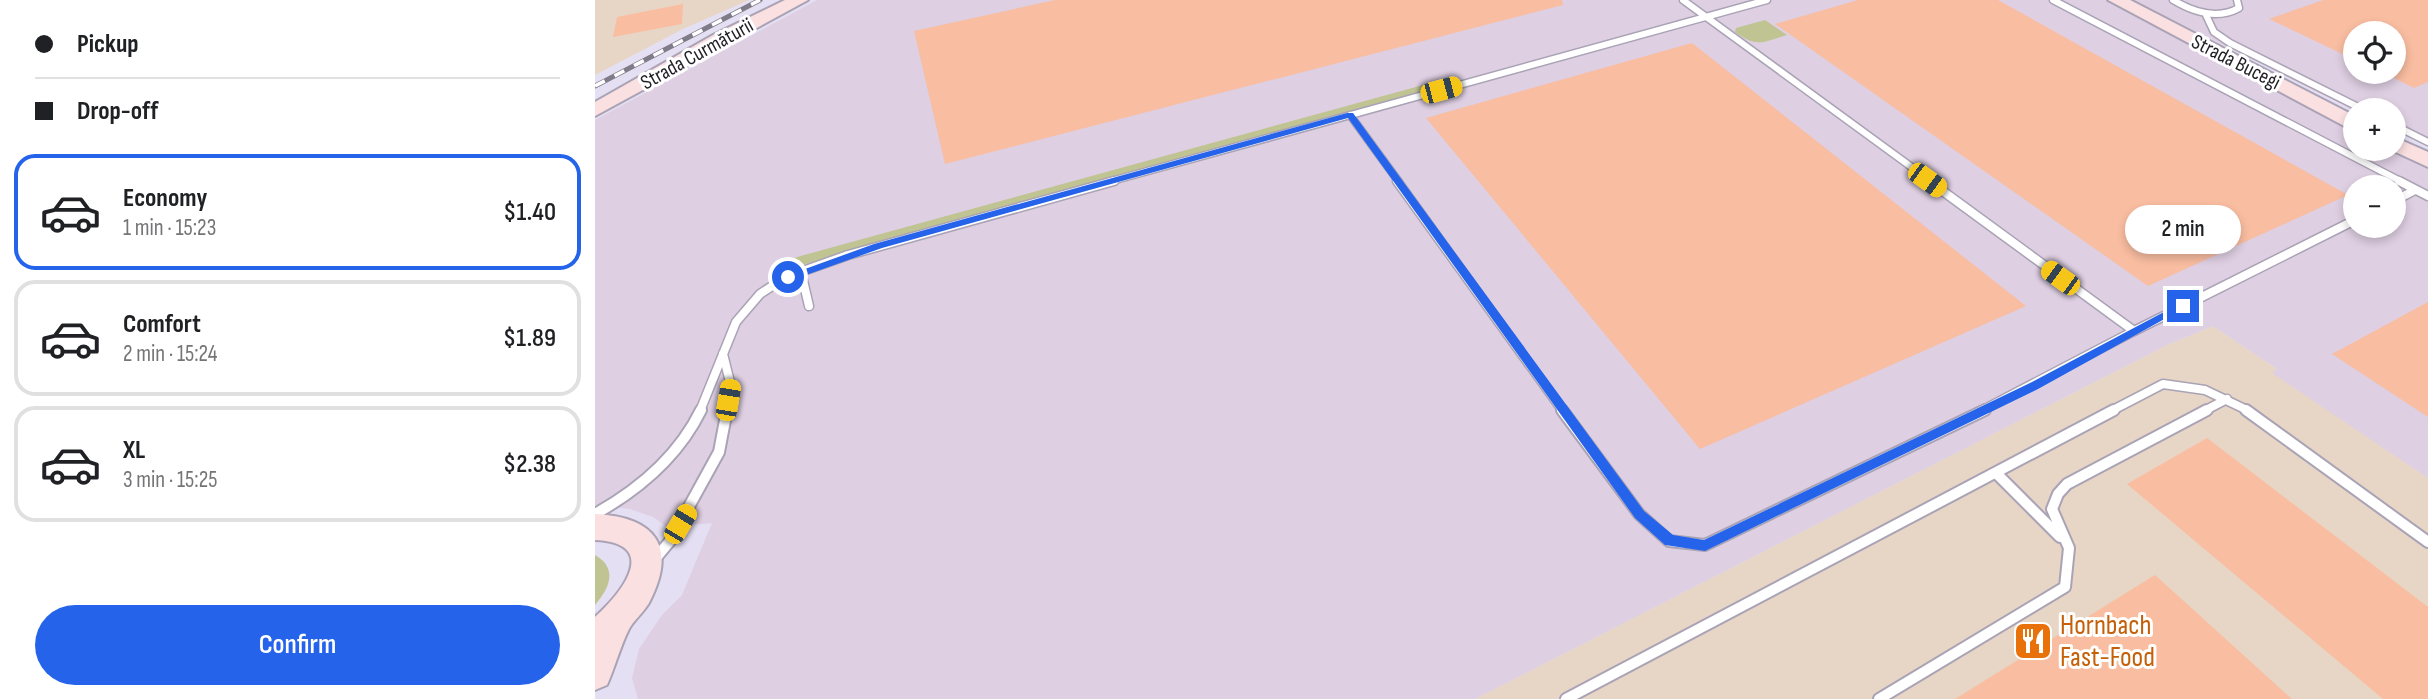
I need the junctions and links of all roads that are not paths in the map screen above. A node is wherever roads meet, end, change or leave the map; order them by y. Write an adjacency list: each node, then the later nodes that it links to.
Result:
1 (785, 0): 11 (main road, Strada Curmăturii)
2 (799, 0): 13 (main road, Strada Curmăturii)
3 (1683, 0): 10 (lane)
4 (1767, 0): 10 (lane)
5 (2053, 0): 20 (lane)
6 (2117, 0): 15 (main road, Strada Bucegi)
7 (2173, 0): 9 (lane)
8 (2237, 0): 9 (lane)
9 (2205, 13): 12 (lane)
10 (1705, 18): 14 (lane); 26 (lane)
11 (595, 100)
12 (2343, 100)
13 (595, 110)
14 (1350, 115): 24 (lane); 26 (lane)
15 (2343, 118)
16 (2406, 131): 17 (lane)
17 (2428, 142)
18 (2406, 150): 19 (street)
19 (2428, 161)
20 (2415, 190): 21 (lane); 22 (lane)
21 (2406, 195)
22 (2428, 196)
23 (2343, 226): 26 (lane)
24 (801, 272): 25 (lane); 27 (lane)
25 (809, 306)
26 (2134, 331)
27 (723, 354): 30 (lane); 34 (lane)
28 (2227, 398): 29 (lane); 32 (lane); 33 (lane)
29 (1996, 473): 33 (lane); 37 (lane)
30 (595, 514)
31 (595, 527): 34 (main road)
32 (2428, 542)
33 (2069, 546): 38 (lane)
34 (648, 568): 35 (main road)
35 (606, 628): 36 (main road)
36 (595, 674)
37 (1566, 699)
38 (1879, 699)

